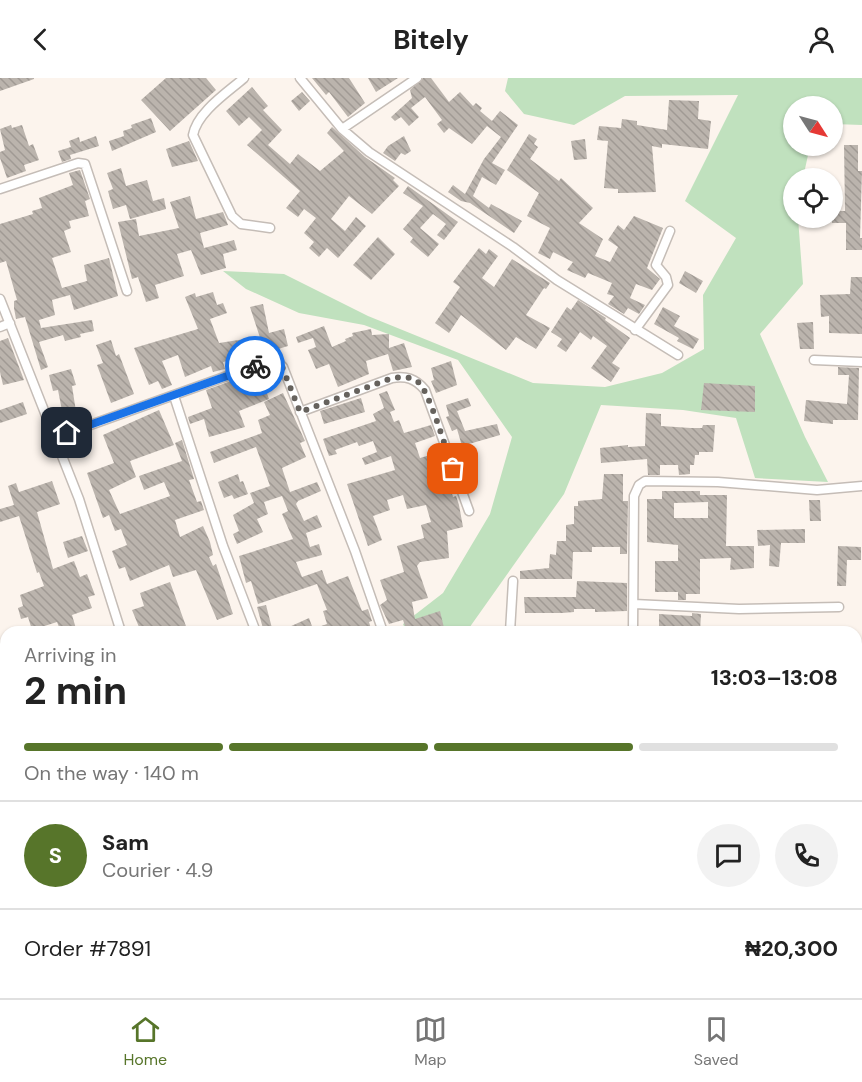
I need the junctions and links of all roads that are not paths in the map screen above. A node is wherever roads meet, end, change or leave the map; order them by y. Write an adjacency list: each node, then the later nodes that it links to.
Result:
1 (244, 78): 6 (street)
2 (300, 78): 4 (street)
3 (417, 78): 4 (street)
4 (342, 129): 12 (street)
5 (0, 189): 8 (street)
6 (270, 228)
7 (670, 231): 12 (street)
8 (127, 291)
9 (0, 299): 10 (street)
10 (9, 323): 11 (street); 18 (street)
11 (0, 327)
12 (635, 330): 13 (street)
13 (678, 355)
14 (814, 360): 15 (street)
15 (862, 362)
16 (174, 396): 17 (street); 18 (street); 25 (street)
17 (300, 412): 20 (street); 26 (street)
18 (54, 438): 24 (street)
19 (862, 486): 22 (street)
20 (469, 510)
21 (513, 581): 27 (street)
22 (634, 604): 23 (street); 28 (street)
23 (839, 607)
24 (119, 626)
25 (254, 626)
26 (381, 626)
27 (510, 626)
28 (633, 626)

